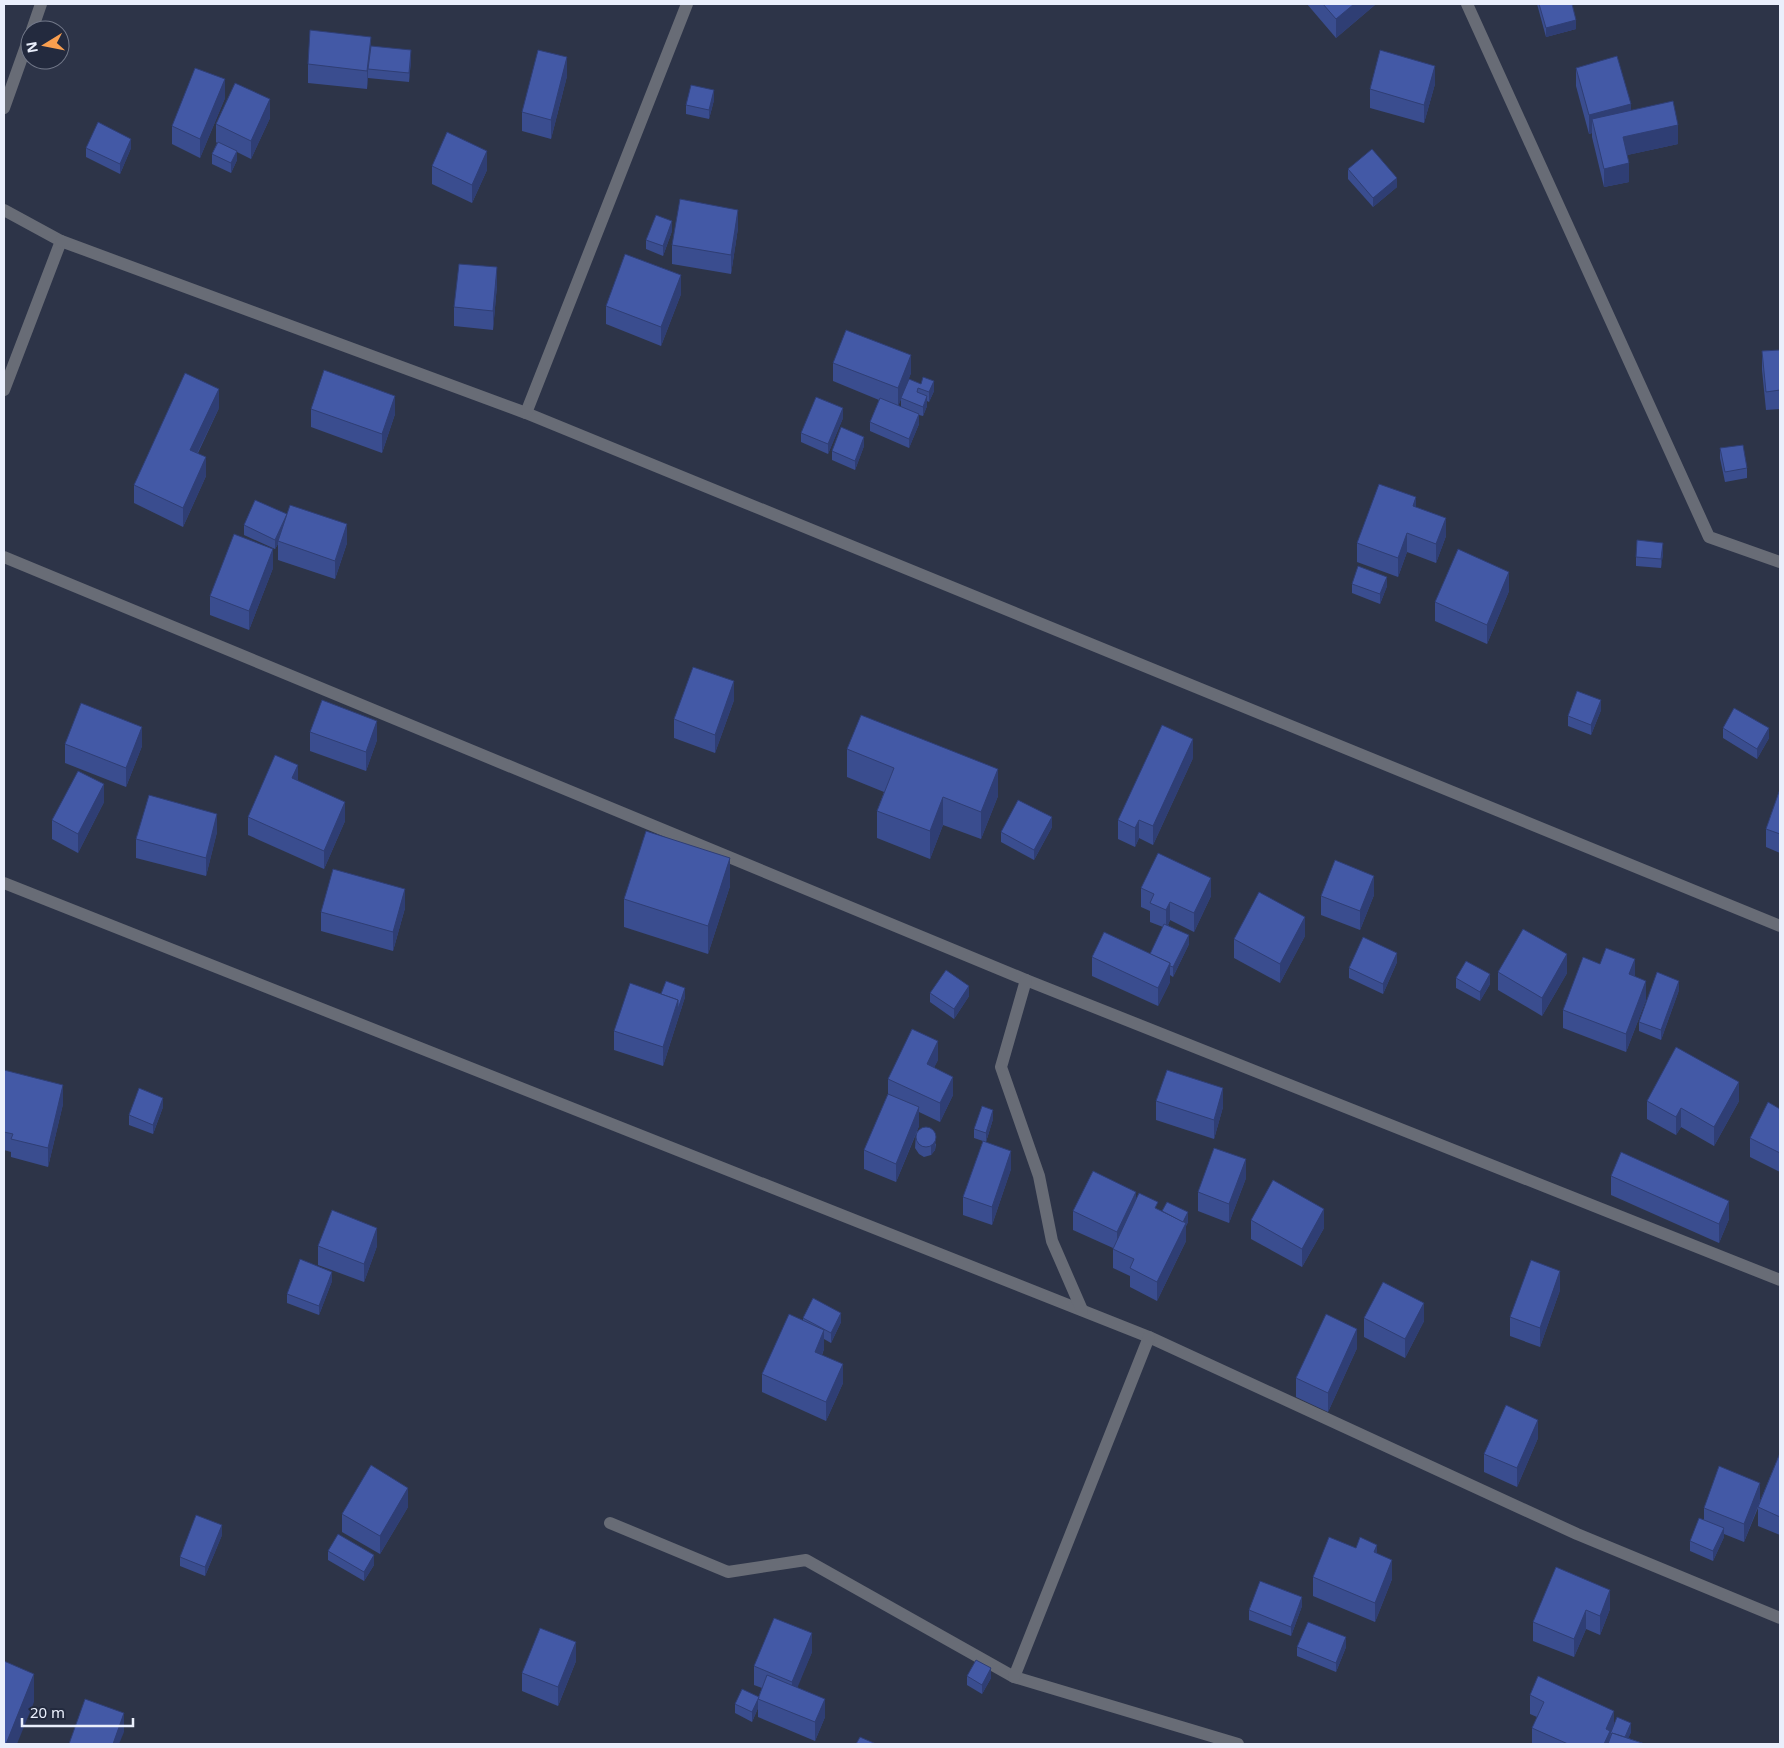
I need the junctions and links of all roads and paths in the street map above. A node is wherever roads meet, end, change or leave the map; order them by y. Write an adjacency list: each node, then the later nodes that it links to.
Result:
1 (41, 4): 4 (street)
2 (687, 4): 10 (street)
3 (1467, 4): 12 (street)
4 (35, 20)
5 (20, 63): 6 (street)
6 (4, 108)
7 (4, 210): 8 (street)
8 (61, 241): 9 (street); 10 (street)
9 (4, 390)
10 (526, 413): 14 (street)
11 (4, 557): 15 (street)
12 (1780, 562)
13 (4, 884): 17 (street)
14 (1780, 926)
15 (1026, 980): 16 (street); 17 (street)
16 (1780, 1280)
17 (1082, 1310): 18 (street)
18 (1149, 1337): 20 (street); 21 (street)
19 (610, 1523): 21 (street)
20 (1780, 1618)
21 (1014, 1677): 22 (street)
22 (1238, 1744)

